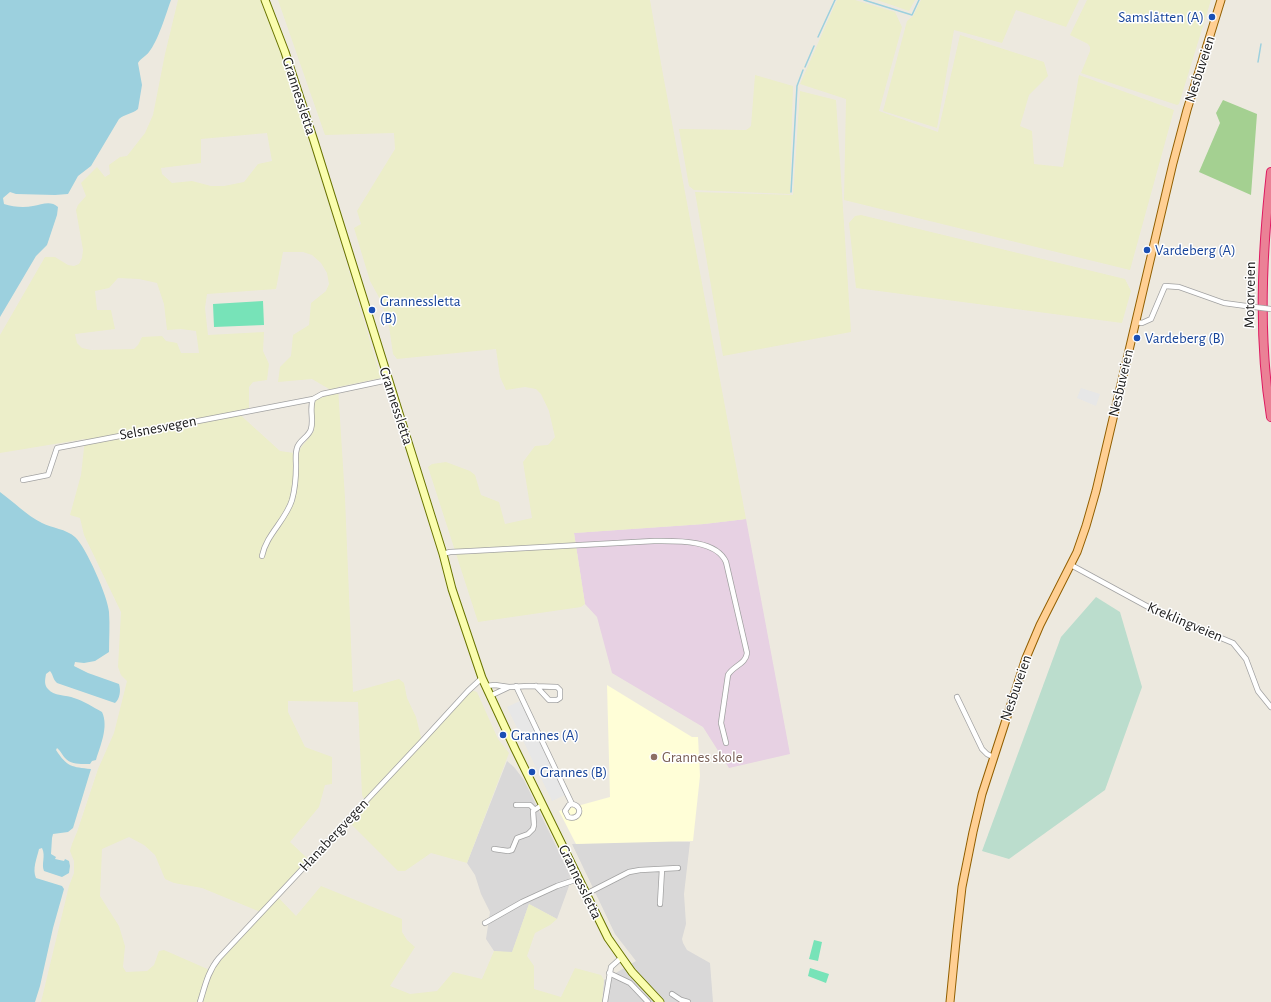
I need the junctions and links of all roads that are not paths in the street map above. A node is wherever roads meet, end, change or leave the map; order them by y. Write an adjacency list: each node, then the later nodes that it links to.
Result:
1 (265, 0): 6 (main road, Grannessletta)
2 (1221, 0): 5 (main road, Nesbuveien)
3 (1271, 172): 8 (highway, Motorveien)
4 (1271, 309): 5 (street, bridge)
5 (1136, 322): 12 (main road, Nesbuveien)
6 (388, 380): 7 (street, Selsnesvegen); 10 (main road, Grannessletta)
7 (313, 399): 9 (street, Selsnesvegen); 11 (street)
8 (1271, 417)
9 (23, 480)
10 (443, 554): 13 (main road, Grannessletta); 21 (street)
11 (262, 556)
12 (1071, 565): 20 (street, Kreklingveien); 22 (main road, Nesbuveien)
13 (482, 678): 14 (main road, Grannessletta); 37 (street, Hanabergvegen)
14 (486, 686): 17 (street); 18 (main road, Grannessletta)
15 (516, 686): 16 (street); 17 (street); 23 (street)
16 (536, 686): 16 (street)
17 (509, 687): 18 (street)
18 (490, 696): 24 (main road, Grannessletta)
19 (956, 697): 22 (street)
20 (1271, 707)
21 (726, 743)
22 (993, 757): 42 (main road, Nesbuveien)
23 (572, 804)
24 (542, 805): 26 (street); 30 (main road, Grannessletta)
25 (516, 806): 26 (street)
26 (534, 809): 27 (street)
27 (494, 849)
28 (678, 868): 29 (street)
29 (662, 869): 31 (street); 32 (street)
30 (578, 879): 31 (main road, Grannessletta); 33 (street)
31 (586, 894): 34 (main road, Grannessletta)
32 (660, 904)
33 (485, 923)
34 (621, 958): 35 (street); 40 (main road, Grannessletta)
35 (609, 973): 38 (street); 39 (street)
36 (672, 994): 41 (street)
37 (200, 1002)
38 (605, 1002)
39 (648, 1002)
40 (660, 1002)
41 (688, 1002)
42 (950, 1002)

